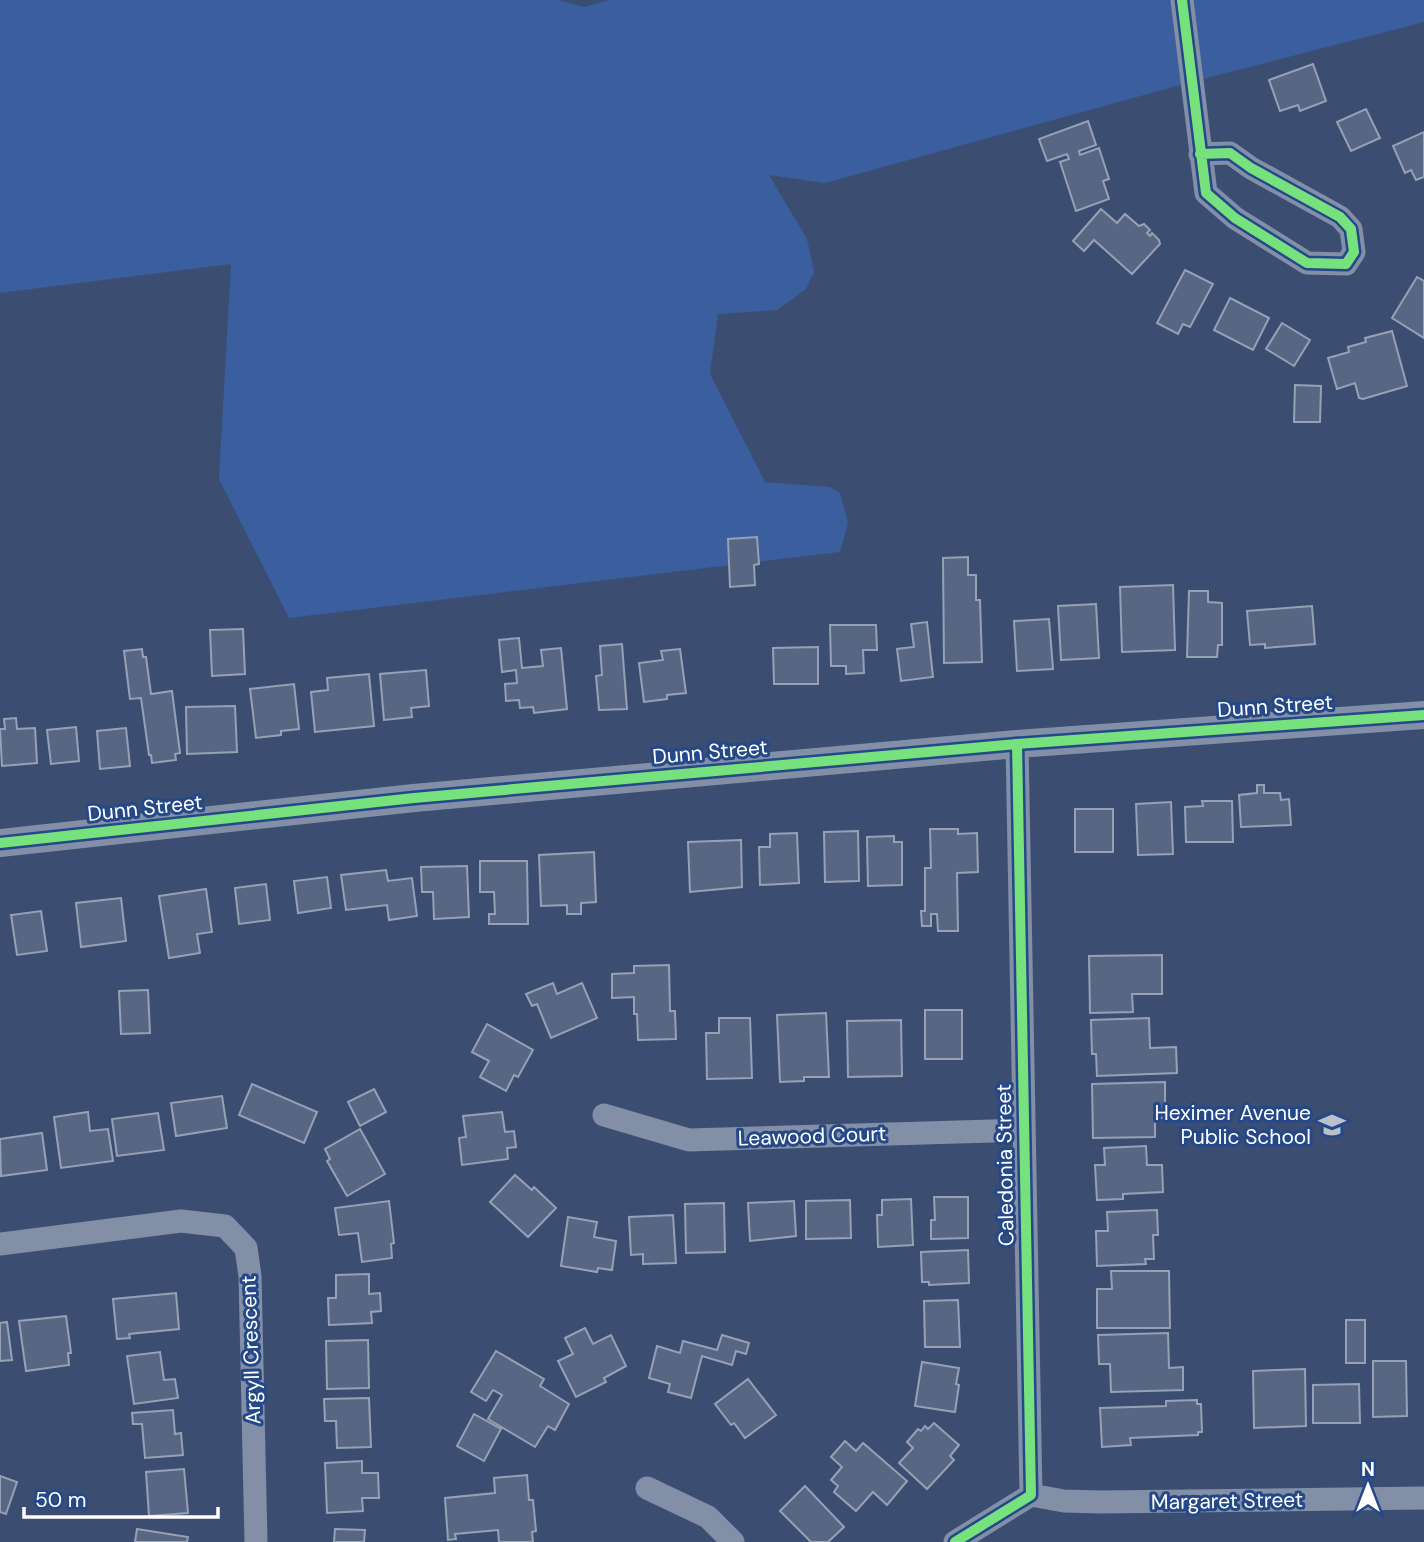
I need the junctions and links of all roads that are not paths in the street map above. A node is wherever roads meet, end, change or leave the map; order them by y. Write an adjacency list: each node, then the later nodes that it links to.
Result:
1 (1182, 0): 2 (street)
2 (1200, 155): 2 (street)
3 (1424, 715): 4 (street, Dunn Street)
4 (1017, 744): 5 (street, Dunn Street); 7 (street, Caledonia Street)
5 (0, 843)
6 (604, 1115): 7 (street, Leawood Court)
7 (1023, 1130): 10 (street, Caledonia Street)
8 (0, 1244): 12 (street, Argyll Crescent)
9 (647, 1488): 13 (street)
10 (1031, 1495): 11 (street, Margaret Street); 14 (street)
11 (1424, 1498)
12 (256, 1542)
13 (733, 1542)
14 (955, 1542)

